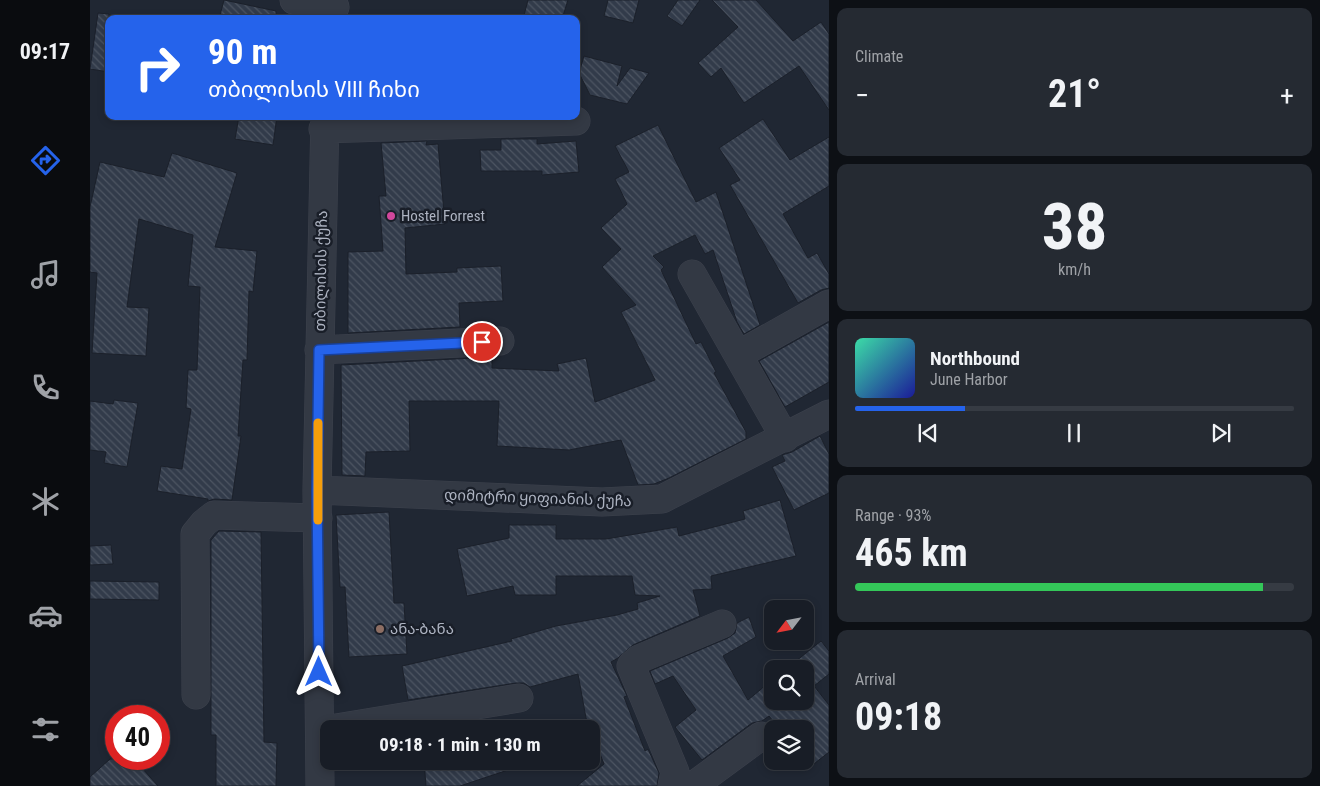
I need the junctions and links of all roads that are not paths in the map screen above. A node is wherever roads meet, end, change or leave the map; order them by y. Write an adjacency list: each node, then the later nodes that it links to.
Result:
1 (294, 0): 2 (street)
2 (335, 9)
3 (576, 121): 4 (street)
4 (324, 123): 8 (street, თბილისის ქუჩა)
5 (692, 274): 9 (street)
6 (829, 304): 9 (street)
7 (500, 341): 8 (street)
8 (319, 350): 12 (street, თბილისის ქუჩა)
9 (738, 355): 11 (street)
10 (829, 414): 11 (street, დიმიტრი ყიფიანის ქუჩა)
11 (785, 438): 12 (street, დიმიტრი ყიფიანის ქუჩა)
12 (317, 490): 13 (street, თბილისის ქუჩა)
13 (318, 518): 15 (street); 17 (street, თბილისის ქუჩა)
14 (722, 624): 22 (street)
15 (196, 695)
16 (519, 698): 18 (street)
17 (326, 720)
18 (382, 720)
19 (761, 736): 23 (street)
20 (322, 770): 21 (street, თბილისის ქუჩა)
21 (320, 786)
22 (672, 786)
23 (693, 786)

